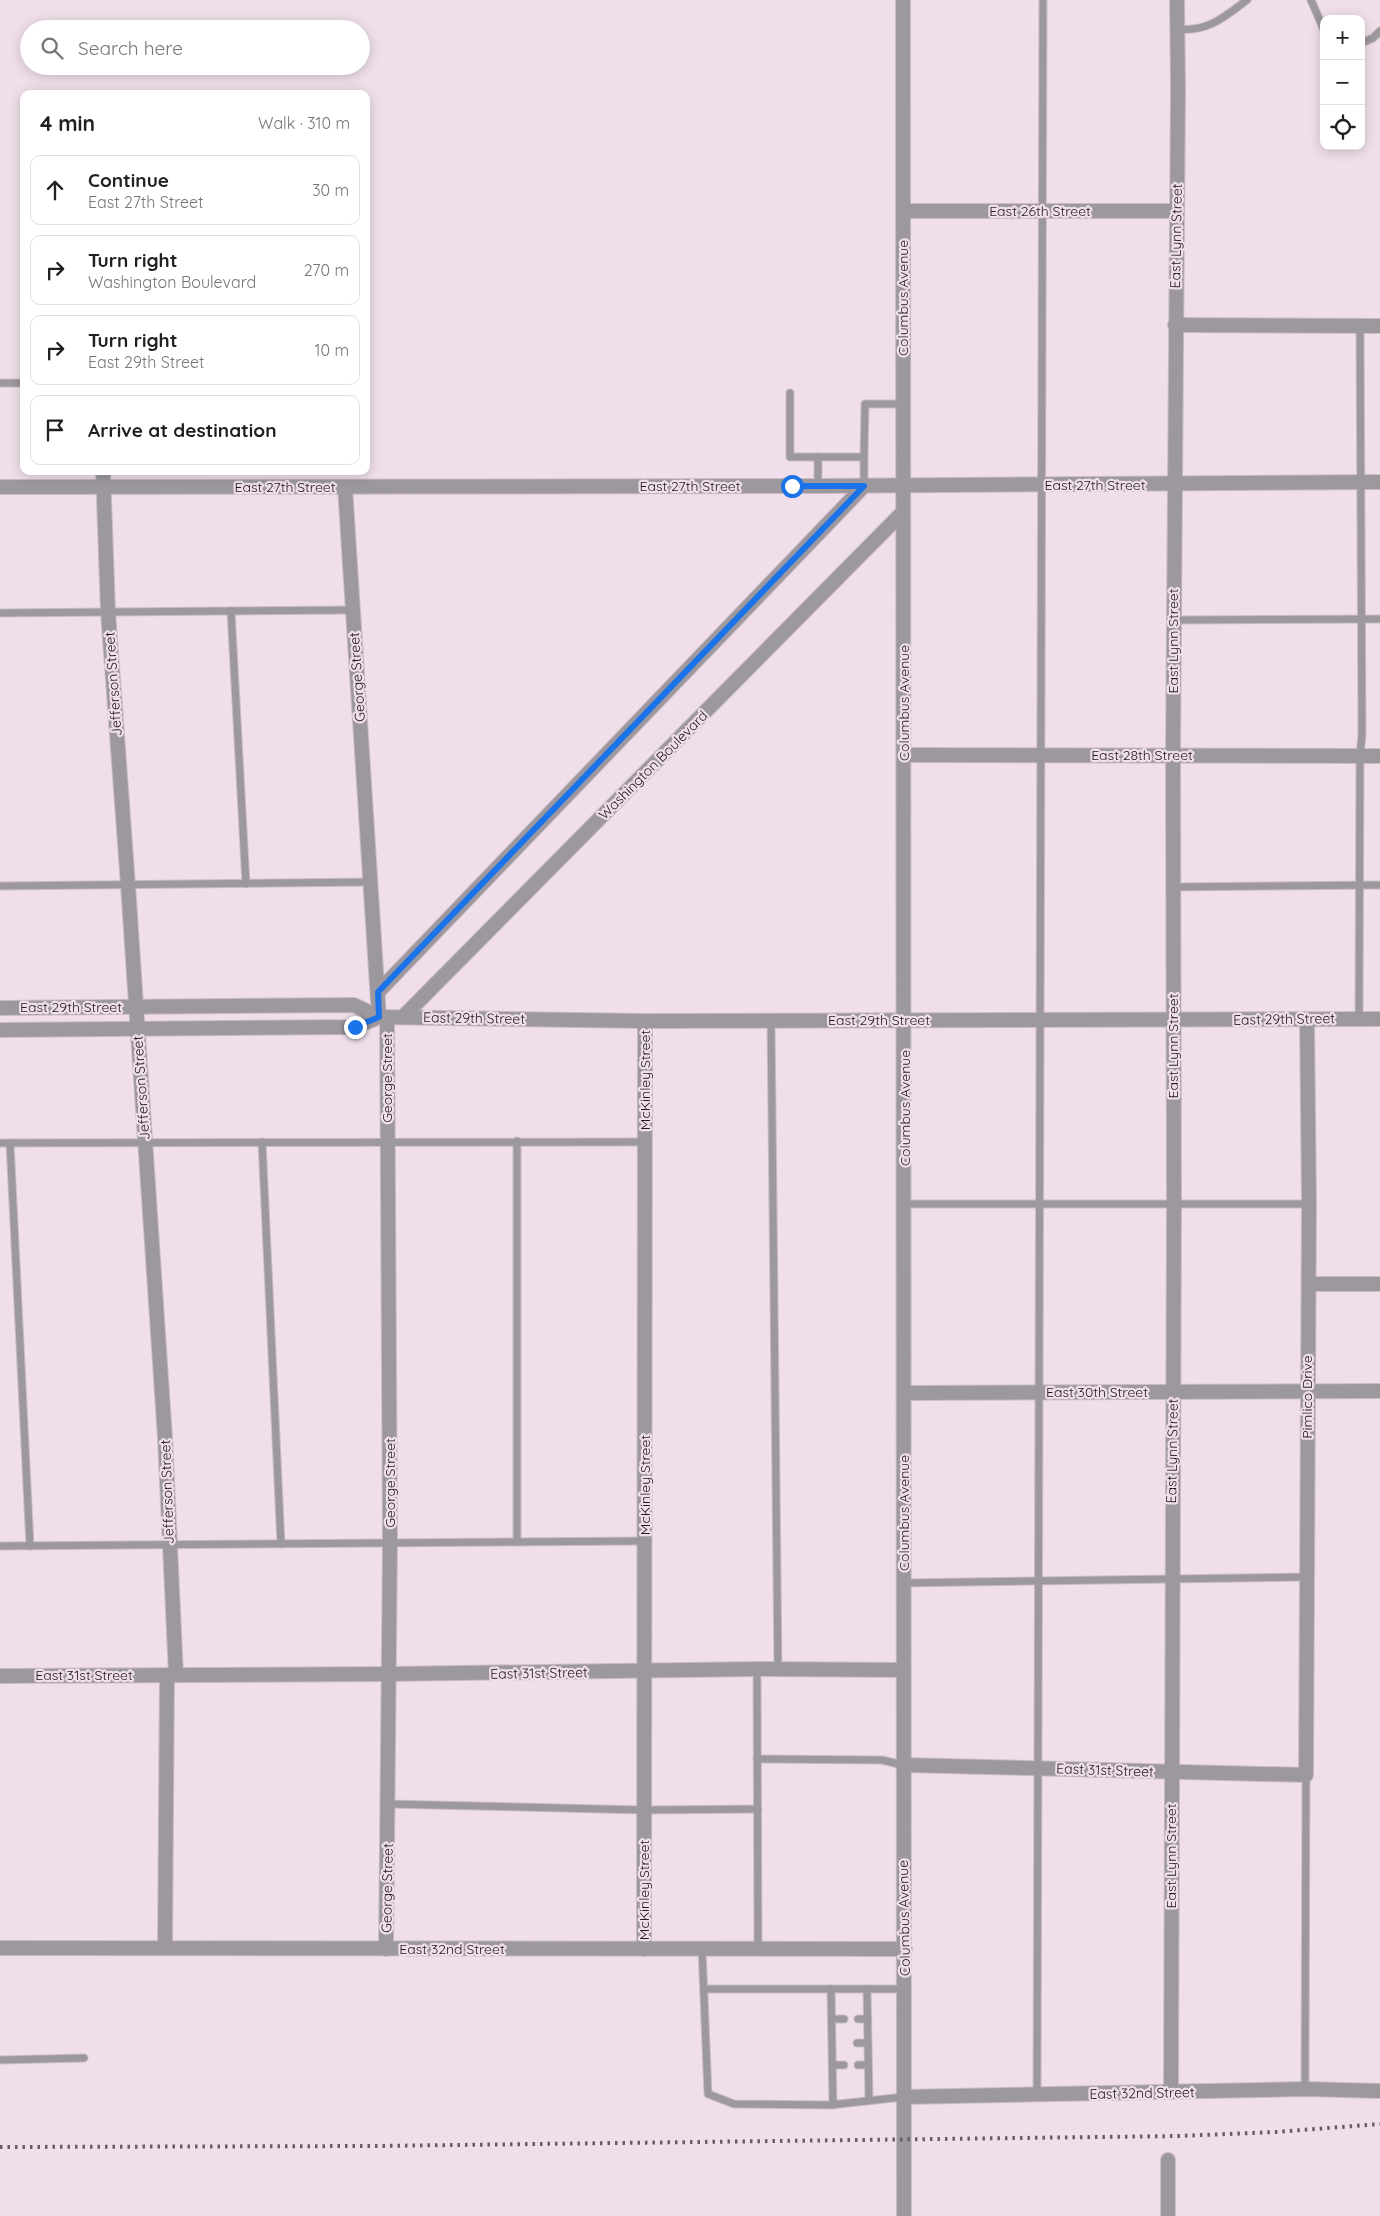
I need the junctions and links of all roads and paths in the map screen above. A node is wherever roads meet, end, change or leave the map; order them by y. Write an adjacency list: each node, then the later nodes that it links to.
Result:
1 (903, 0): 10 (street, Columbus Avenue)
2 (1043, 0): 11 (lane)
3 (1177, 0): 7 (street, East Lynn Street)
4 (1247, 0): 7 (lane)
5 (1312, 0): 6 (lane)
6 (1320, 20)
7 (1177, 29): 12 (street, East Lynn Street)
8 (1380, 31): 9 (lane)
9 (1365, 41)
10 (903, 211): 11 (street, East 26th Street); 19 (street, Columbus Avenue)
11 (1042, 211): 12 (street, East 26th Street); 27 (lane)
12 (1176, 211): 13 (street, East Lynn Street)
13 (1175, 324): 14 (street); 25 (street, East Lynn Street)
14 (1360, 326): 15 (street); 23 (lane)
15 (1380, 326)
16 (0, 383): 17 (lane)
17 (20, 383)
18 (790, 393): 20 (lane)
19 (903, 404): 21 (lane); 26 (street, Columbus Avenue)
20 (818, 457): 21 (lane); 28 (lane)
21 (864, 457): 29 (lane)
22 (103, 475): 31 (street, Jefferson Street)
23 (1362, 482): 24 (street, East 27th Street); 25 (street, East 27th Street); 38 (lane)
24 (1380, 482)
25 (1174, 484): 27 (street, East 27th Street); 40 (street, East Lynn Street)
26 (903, 485): 27 (street, East 27th Street); 29 (street, East 27th Street); 33 (street, Columbus Avenue)
27 (1041, 485): 42 (lane)
28 (818, 486): 29 (street, East 27th Street); 32 (street, East 27th Street)
29 (864, 486): 53 (street)
30 (0, 487): 31 (street, East 27th Street)
31 (104, 487): 32 (street, East 27th Street); 36 (street, Jefferson Street)
32 (345, 487): 34 (street, George Street)
33 (903, 512): 41 (street, Columbus Avenue); 57 (street, Washington Boulevard)
34 (353, 610): 35 (lane); 46 (street, George Street)
35 (231, 611): 36 (lane); 47 (lane)
36 (108, 612): 37 (lane); 48 (street, Jefferson Street)
37 (0, 613)
38 (1362, 619): 39 (lane); 40 (lane); 44 (lane)
39 (1380, 619)
40 (1173, 620): 43 (street, East Lynn Street)
41 (904, 755): 42 (street, East 28th Street); 61 (street, Columbus Avenue)
42 (1040, 755): 43 (street, East 28th Street); 62 (lane)
43 (1173, 755): 44 (street, East 28th Street); 52 (street, East Lynn Street)
44 (1360, 756): 45 (street, East 28th Street); 49 (lane)
45 (1380, 756)
46 (371, 882): 47 (lane); 53 (street, George Street)
47 (246, 884): 48 (lane)
48 (128, 885): 51 (lane); 54 (street, Jefferson Street)
49 (1359, 885): 50 (lane); 52 (lane); 60 (lane)
50 (1380, 885)
51 (0, 886)
52 (1173, 887): 63 (street, East Lynn Street)
53 (378, 992): 56 (street, George Street)
54 (135, 1007): 55 (street, East 29th Street); 56 (street, East 29th Street); 66 (street, Jefferson Street)
55 (0, 1008)
56 (383, 1017): 57 (street, East 29th Street); 66 (street, East 29th Street); 68 (street, George Street)
57 (403, 1017): 64 (street, East 29th Street)
58 (1380, 1018): 60 (street, East 29th Street)
59 (1307, 1019): 60 (street, East 29th Street); 63 (street, East 29th Street); 78 (street, Pimlico Drive)
60 (1359, 1019)
61 (905, 1020): 62 (street, East 29th Street); 65 (street, East 29th Street); 75 (street, Columbus Avenue)
62 (1041, 1020): 63 (street, East 29th Street); 76 (lane)
63 (1173, 1020): 77 (street, East Lynn Street)
64 (645, 1021): 65 (street, East 29th Street); 71 (street, McKinley Street)
65 (771, 1021): 98 (lane)
66 (137, 1028): 67 (street, East 29th Street); 74 (street, Jefferson Street)
67 (0, 1030)
68 (388, 1141): 69 (lane); 70 (lane); 88 (street, George Street)
69 (517, 1141): 71 (lane); 87 (lane)
70 (262, 1142): 74 (lane); 89 (lane)
71 (645, 1142): 86 (street, McKinley Street)
72 (0, 1143): 73 (lane)
73 (10, 1143): 74 (lane); 92 (lane)
74 (145, 1144): 90 (street, Jefferson Street)
75 (904, 1204): 76 (lane); 85 (street, Columbus Avenue)
76 (1040, 1204): 77 (lane); 83 (lane)
77 (1174, 1204): 78 (lane); 84 (street, East Lynn Street)
78 (1310, 1204): 79 (street, Pimlico Drive)
79 (1308, 1284): 80 (street); 81 (street, Pimlico Drive)
80 (1380, 1284)
81 (1307, 1391): 82 (street, East 30th Street); 84 (street, East 30th Street); 93 (street, Pimlico Drive)
82 (1380, 1391)
83 (1038, 1392): 84 (street, East 30th Street); 85 (street, East 30th Street); 94 (lane)
84 (1173, 1392): 95 (street, East Lynn Street)
85 (904, 1393): 96 (street, Columbus Avenue)
86 (644, 1541): 87 (lane); 100 (street, McKinley Street)
87 (517, 1542): 88 (lane)
88 (390, 1543): 89 (lane); 101 (street, George Street)
89 (281, 1544): 90 (lane)
90 (169, 1545): 92 (lane); 102 (street, Jefferson Street)
91 (0, 1546): 92 (lane)
92 (30, 1546)
93 (1306, 1578): 95 (lane); 108 (street, Pimlico Drive)
94 (1038, 1580): 95 (lane); 96 (lane); 106 (lane)
95 (1171, 1580): 107 (street, East Lynn Street)
96 (903, 1583): 99 (street, Columbus Avenue)
97 (757, 1670): 98 (street, East 31st Street); 100 (street, East 31st Street); 104 (lane)
98 (778, 1670): 99 (street, East 31st Street)
99 (903, 1670): 105 (street, Columbus Avenue)
100 (644, 1671): 101 (street, East 31st Street); 111 (street, McKinley Street)
101 (390, 1674): 102 (street, East 31st Street); 109 (street, George Street)
102 (171, 1675): 103 (street, East 31st Street); 113 (street, Jefferson Street)
103 (0, 1676)
104 (757, 1759): 105 (lane); 110 (lane)
105 (903, 1765): 106 (street, East 31st Street); 118 (street, Columbus Avenue)
106 (1038, 1768): 107 (street, East 31st Street); 140 (lane)
107 (1171, 1772): 108 (street, East 31st Street); 139 (street, East Lynn Street)
108 (1306, 1775): 137 (lane)
109 (388, 1804): 111 (lane); 116 (street, George Street)
110 (758, 1809): 111 (lane); 115 (lane)
111 (644, 1810): 117 (street, McKinley Street)
112 (0, 1948): 113 (street, East 32nd Street)
113 (165, 1948): 116 (street, East 32nd Street)
114 (702, 1948): 115 (street, East 32nd Street); 117 (street, East 32nd Street); 119 (lane)
115 (758, 1948): 118 (street, East 32nd Street)
116 (386, 1949): 117 (street, East 32nd Street)
117 (644, 1949)
118 (905, 1949): 122 (street, Columbus Avenue)
119 (704, 1989): 120 (lane); 143 (lane)
120 (831, 1989): 121 (lane); 123 (lane)
121 (867, 1989): 122 (lane); 126 (lane)
122 (905, 1989): 141 (street, Columbus Avenue)
123 (832, 2019): 124 (lane); 130 (lane)
124 (844, 2019)
125 (858, 2019): 126 (lane)
126 (868, 2019): 129 (lane)
127 (842, 2043): 130 (lane)
128 (857, 2043): 129 (lane)
129 (868, 2043): 136 (lane)
130 (832, 2044): 133 (lane)
131 (84, 2058): 132 (lane)
132 (0, 2060)
133 (833, 2065): 134 (lane); 143 (lane)
134 (844, 2065)
135 (858, 2065): 136 (lane)
136 (868, 2065): 142 (lane)
137 (1305, 2090): 138 (street, East 32nd Street); 139 (street, East 32nd Street)
138 (1380, 2091)
139 (1171, 2092): 140 (street, East 32nd Street)
140 (1037, 2096): 141 (street, East 32nd Street)
141 (903, 2097): 142 (lane); 145 (street, Columbus Avenue)
142 (869, 2100): 143 (lane)
143 (833, 2104)
144 (1168, 2160): 146 (street)
145 (904, 2216)
146 (1168, 2216)

